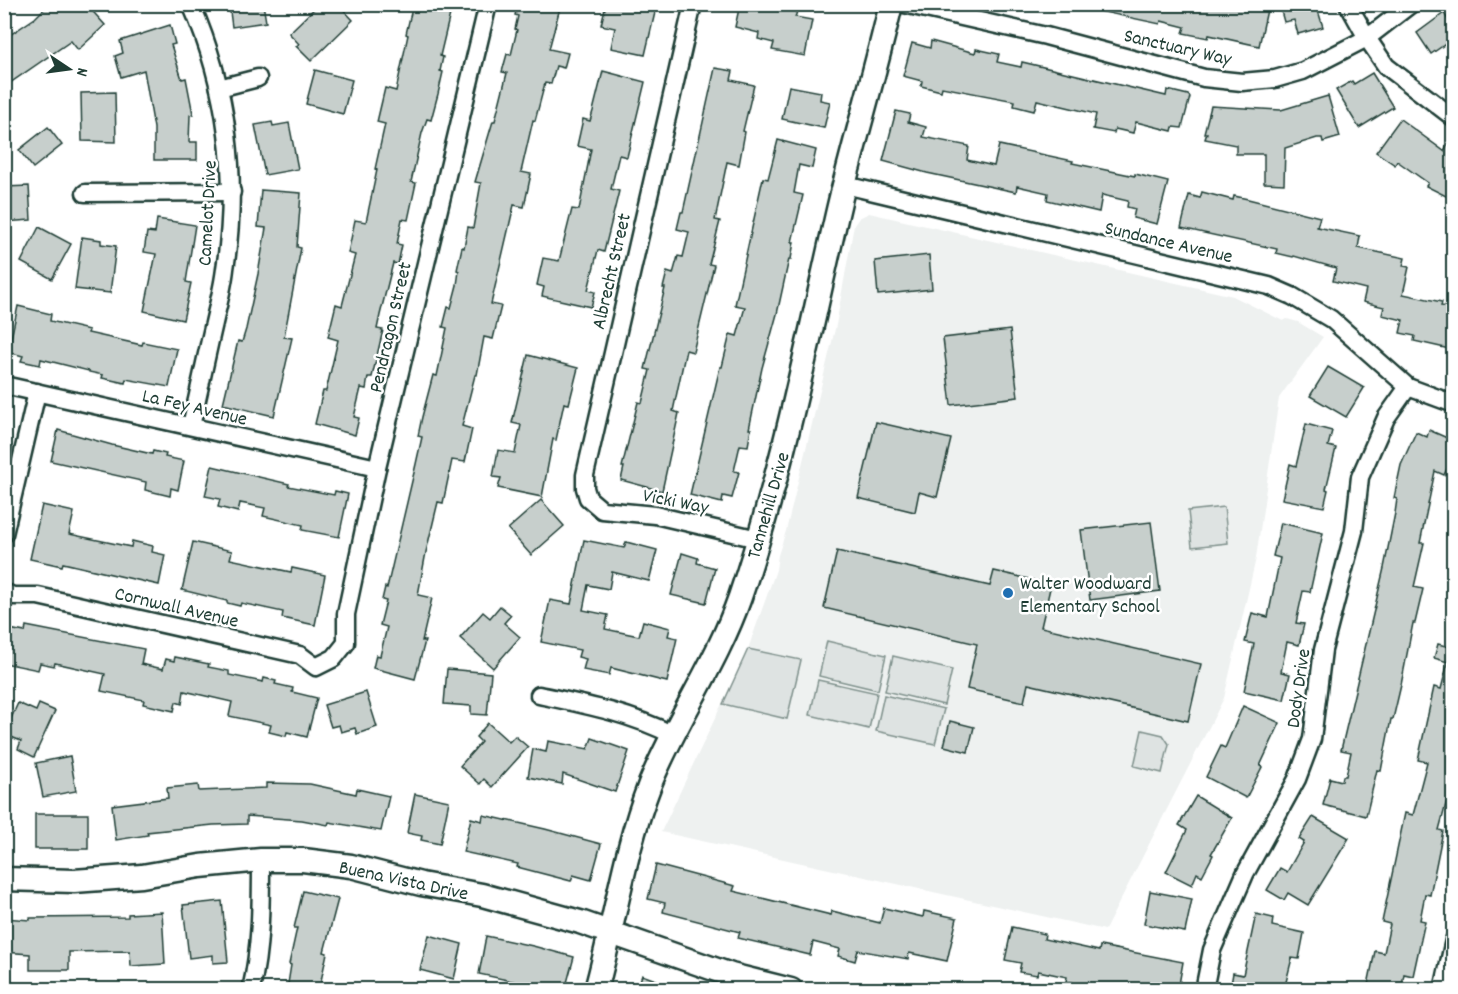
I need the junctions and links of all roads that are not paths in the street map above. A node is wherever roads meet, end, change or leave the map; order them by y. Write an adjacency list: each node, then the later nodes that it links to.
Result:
1 (191, 4): 10 (street, Camelot Drive)
2 (488, 4): 20 (street, Pendragon Street)
3 (693, 4): 21 (street, Albrecht Street)
4 (891, 4): 12 (street, Tannehill Drive)
5 (904, 4): 8 (street, Sanctuary Way)
6 (1348, 4): 8 (street)
7 (1411, 4): 8 (street, Sanctuary Way)
8 (1367, 38): 11 (street)
9 (258, 78): 10 (street)
10 (219, 88): 13 (street, Camelot Drive)
11 (1454, 118)
12 (845, 185): 16 (street, Sundance Avenue); 23 (street, Tannehill Drive)
13 (232, 192): 14 (street); 19 (street, Camelot Drive)
14 (85, 193)
15 (4, 386): 17 (street, La Fey Avenue)
16 (1408, 387): 18 (street, Sundance Avenue); 35 (street, Dody Drive)
17 (36, 392): 19 (street, La Fey Avenue); 22 (street)
18 (1454, 404)
19 (191, 426): 20 (street, La Fey Avenue)
20 (377, 468): 25 (street, Pendragon Street)
21 (588, 498): 23 (street, Vicki Way)
22 (4, 534)
23 (758, 539): 27 (street, Tannehill Drive)
24 (4, 592): 25 (street, Cornwall Avenue)
25 (334, 658)
26 (539, 695): 27 (street)
27 (672, 735): 30 (street, Tannehill Drive)
28 (261, 860): 29 (street, Buena Vista Drive); 30 (street, Buena Vista Drive); 32 (street)
29 (4, 879)
30 (609, 932): 33 (street, Tannehill Drive); 34 (street, Buena Vista Drive)
31 (1454, 940): 36 (street)
32 (251, 990)
33 (596, 990)
34 (791, 990)
35 (1204, 990)
36 (1443, 990)

